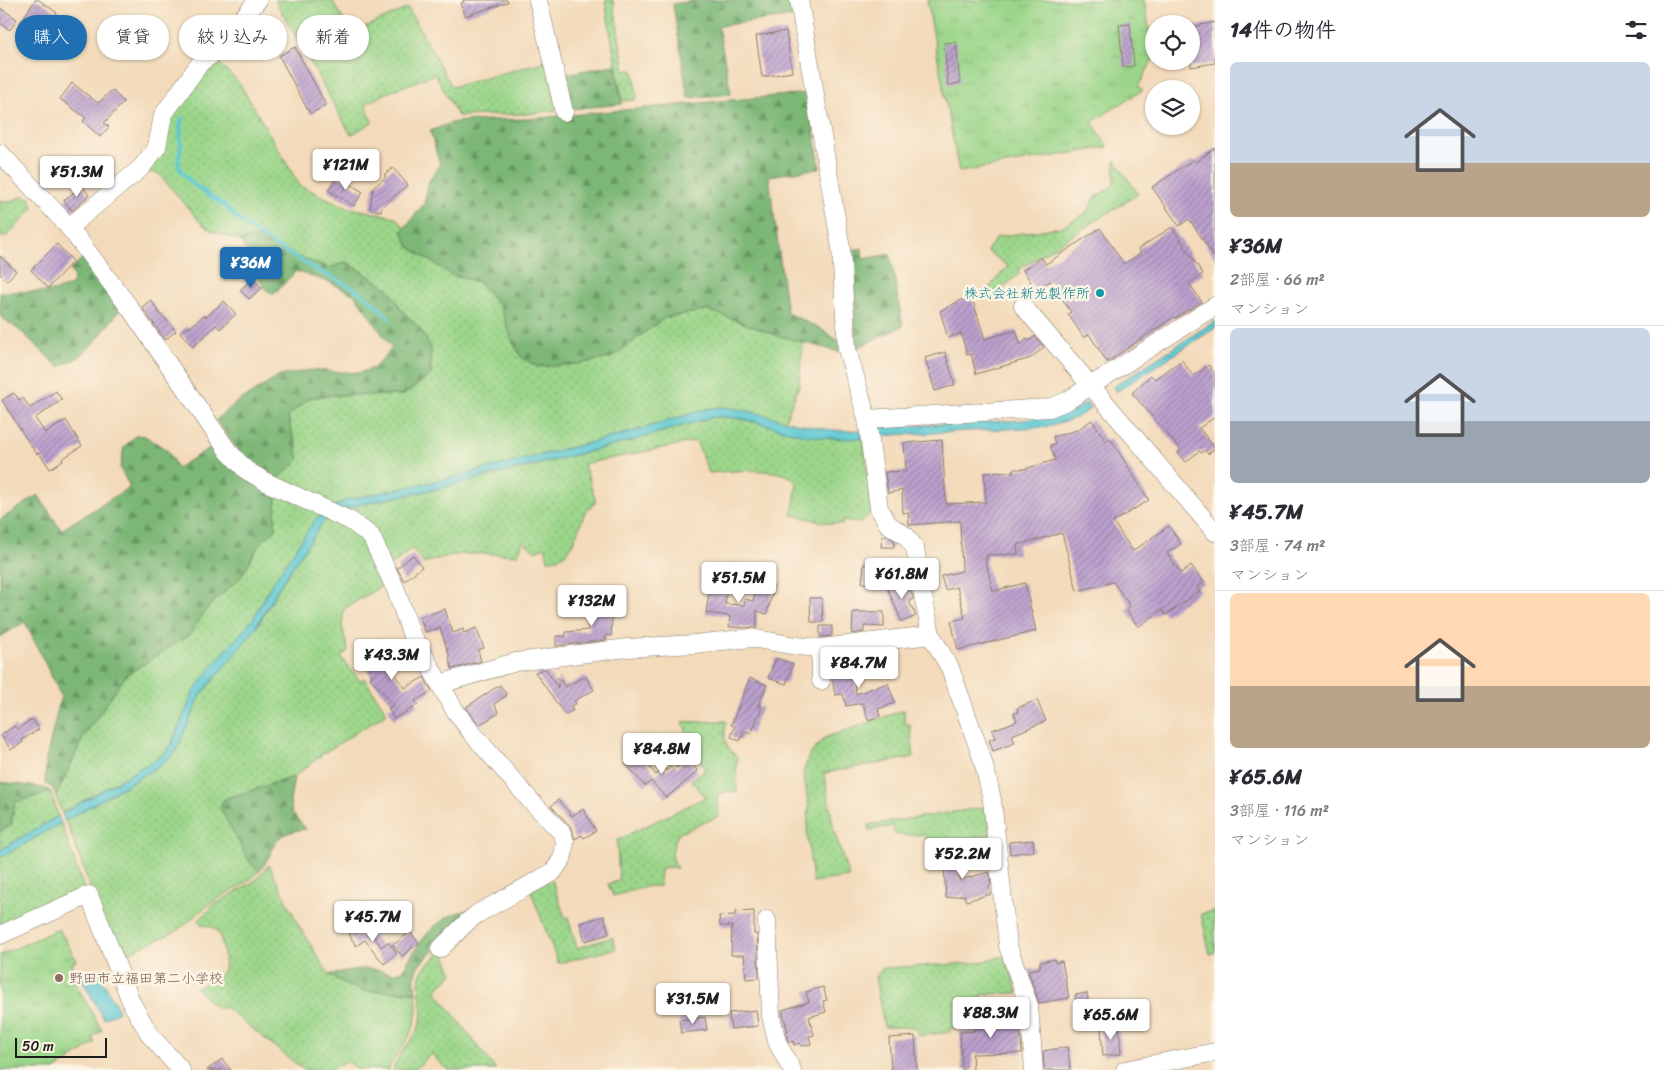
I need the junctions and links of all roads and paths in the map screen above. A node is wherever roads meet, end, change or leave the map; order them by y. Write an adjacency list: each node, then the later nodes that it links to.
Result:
1 (258, 0): 6 (street)
2 (538, 0): 4 (street)
3 (799, 0): 10 (street)
4 (564, 112)
5 (0, 153): 6 (street)
6 (69, 227): 15 (street)
7 (1023, 306): 9 (street)
8 (1215, 306): 9 (street)
9 (1091, 386): 10 (street); 11 (street)
10 (867, 419): 12 (street)
11 (1215, 532)
12 (931, 635): 13 (street); 22 (street)
13 (822, 648): 14 (street); 15 (street)
14 (821, 681)
15 (440, 684): 18 (street)
16 (767, 920): 21 (street)
17 (0, 935): 20 (street)
18 (440, 948)
19 (1215, 1052): 23 (street)
20 (181, 1070)
21 (792, 1070)
22 (1034, 1070)
23 (1125, 1070)

